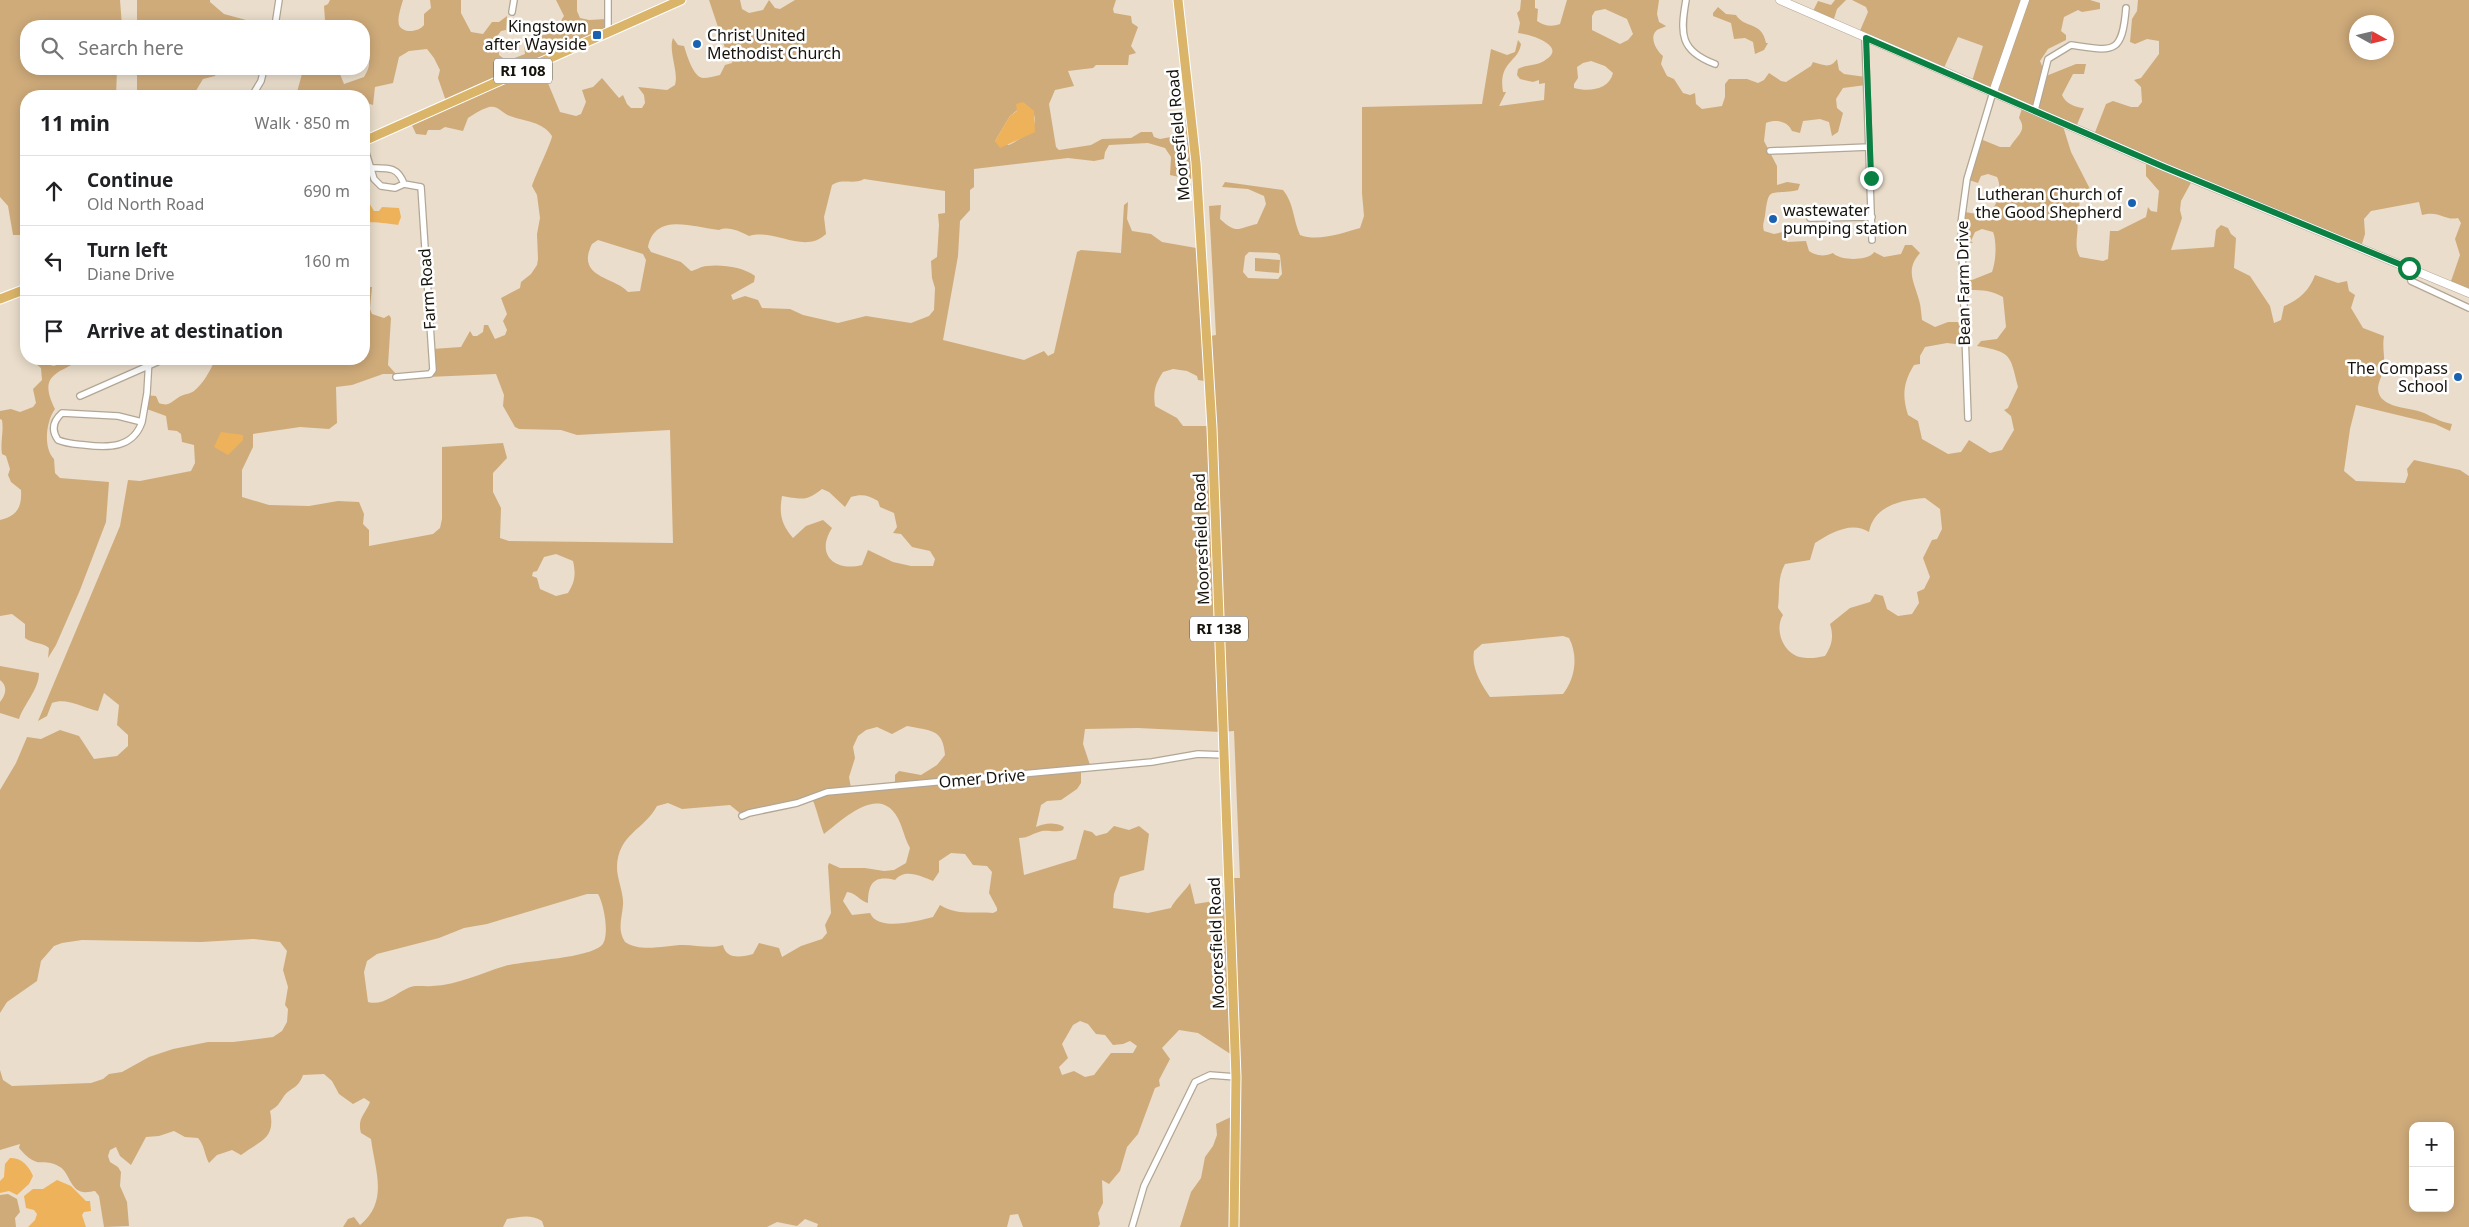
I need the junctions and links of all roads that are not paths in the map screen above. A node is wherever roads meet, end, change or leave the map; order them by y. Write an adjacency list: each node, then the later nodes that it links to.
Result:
1 (279, 0): 11 (street)
2 (514, 0): 10 (street)
3 (608, 0): 12 (street)
4 (681, 0): 12 (main road, RI 108)
5 (1178, 0): 39 (main road, Mooresfield Road / RI 138)
6 (1686, 0): 14 (street)
7 (2025, 0): 17 (street)
8 (1785, 1): 13 (street)
9 (2126, 8): 18 (street)
10 (512, 12)
11 (276, 20)
12 (608, 33): 19 (main road, RI 108)
13 (1866, 38): 17 (street); 20 (street)
14 (1715, 64)
15 (262, 75): 16 (street)
16 (256, 90)
17 (1993, 92): 18 (street); 37 (street, Bean Farm Drive)
18 (2034, 110): 28 (street)
19 (370, 138)
20 (1869, 147): 21 (street); 25 (street)
21 (1770, 151)
22 (370, 161): 23 (street)
23 (373, 168): 24 (street, Farm Road); 24 (street)
24 (404, 184): 35 (street, Farm Road)
25 (1872, 217): 26 (street); 27 (street)
26 (1810, 218)
27 (1872, 240)
28 (2409, 268): 30 (street); 32 (street)
29 (20, 292): 31 (main road)
30 (2469, 293)
31 (0, 299)
32 (2469, 308)
33 (142, 365): 36 (street)
34 (148, 365): 38 (street)
35 (396, 377)
36 (80, 396)
37 (1968, 418)
38 (142, 422): 38 (street)
39 (1225, 755): 40 (street, Omer Drive); 41 (main road, Mooresfield Road / RI 138)
40 (742, 816)
41 (1236, 1077): 42 (street); 43 (main road, Mooresfield Road / RI 138)
42 (1132, 1227)
43 (1234, 1227)

